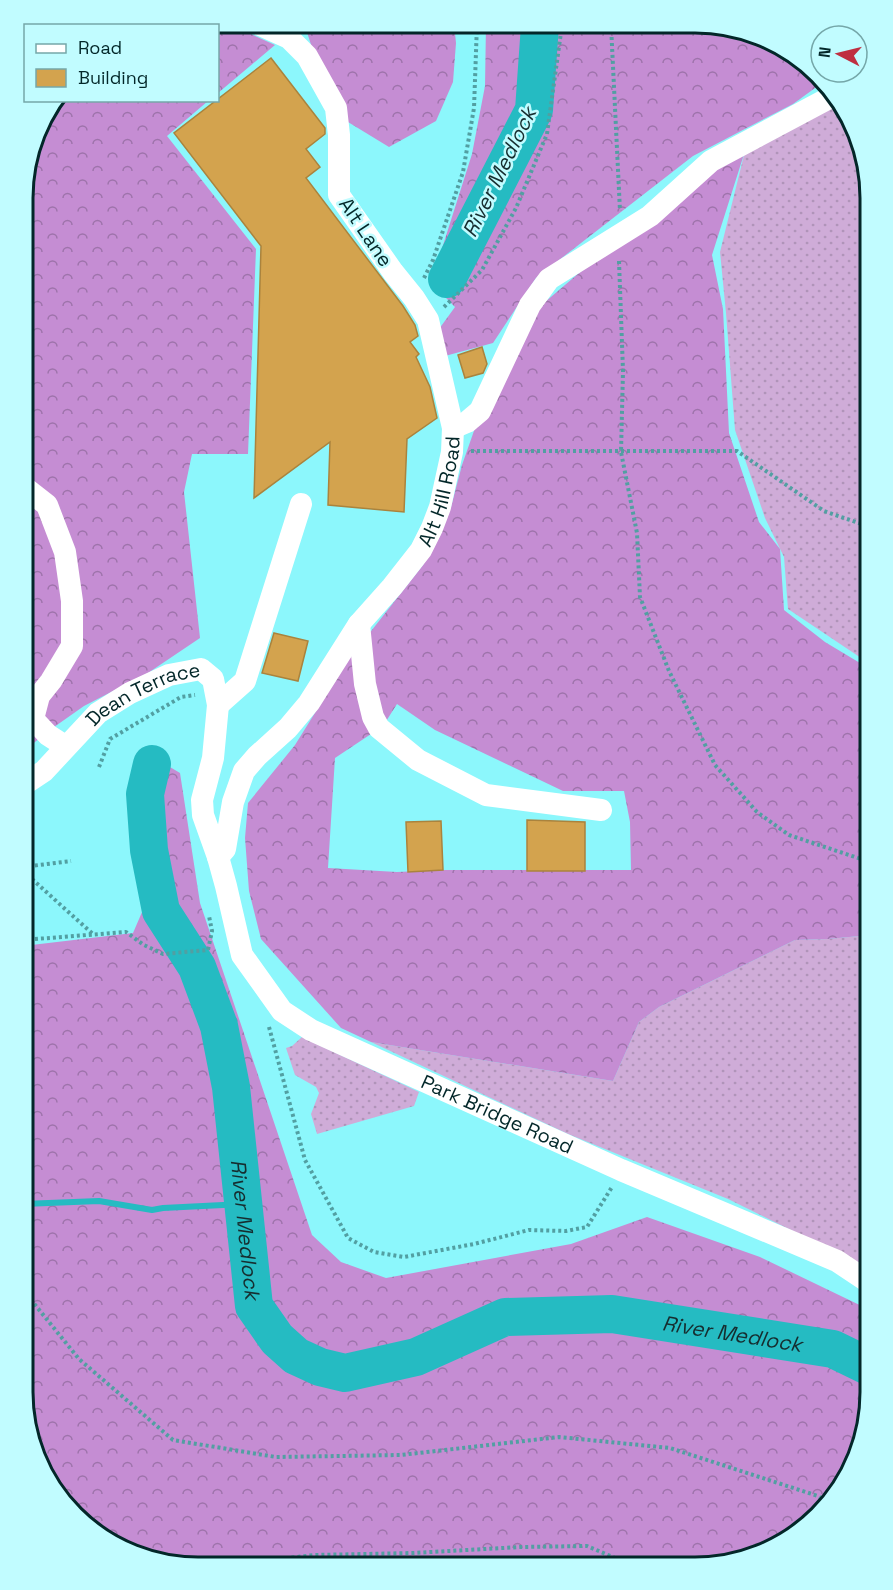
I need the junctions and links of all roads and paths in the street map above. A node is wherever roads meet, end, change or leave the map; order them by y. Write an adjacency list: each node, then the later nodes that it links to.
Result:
1 (278, 33): 7 (street, Alt Lane)
2 (477, 33): 7 (path)
3 (561, 33): 8 (path)
4 (611, 33): 6 (path)
5 (827, 99): 6 (street, Alt Hill Road)
6 (620, 236): 9 (street, Alt Hill Road); 11 (path)
7 (414, 298): 8 (street, Alt Lane)
8 (428, 320): 9 (street, Alt Lane)
9 (453, 428): 15 (street, Alt Hill Road)
10 (488, 450): 11 (path)
11 (621, 452): 14 (path); 24 (path)
12 (33, 494): 18 (street)
13 (301, 504): 16 (street)
14 (860, 524)
15 (358, 624): 22 (street); 23 (street, Alt Hill Road)
16 (218, 705): 19 (street, Dean Terrace); 20 (path); 23 (street, Dean Terrace)
17 (33, 719): 19 (street)
18 (33, 719)
19 (65, 746): 21 (street, Dean Terrace)
20 (99, 767)
21 (33, 778)
22 (601, 810)
23 (218, 857): 32 (street, Park Bridge Road)
24 (860, 859)
25 (71, 861): 26 (path)
26 (33, 867)
27 (33, 878): 28 (path)
28 (94, 934): 29 (path); 30 (path)
29 (33, 939)
30 (208, 950)
31 (267, 1023): 32 (path)
32 (621, 1170): 33 (street, Park Bridge Road)
33 (860, 1276)
34 (33, 1302): 35 (path)
35 (821, 1498)
36 (297, 1557): 37 (path)
37 (613, 1557)

